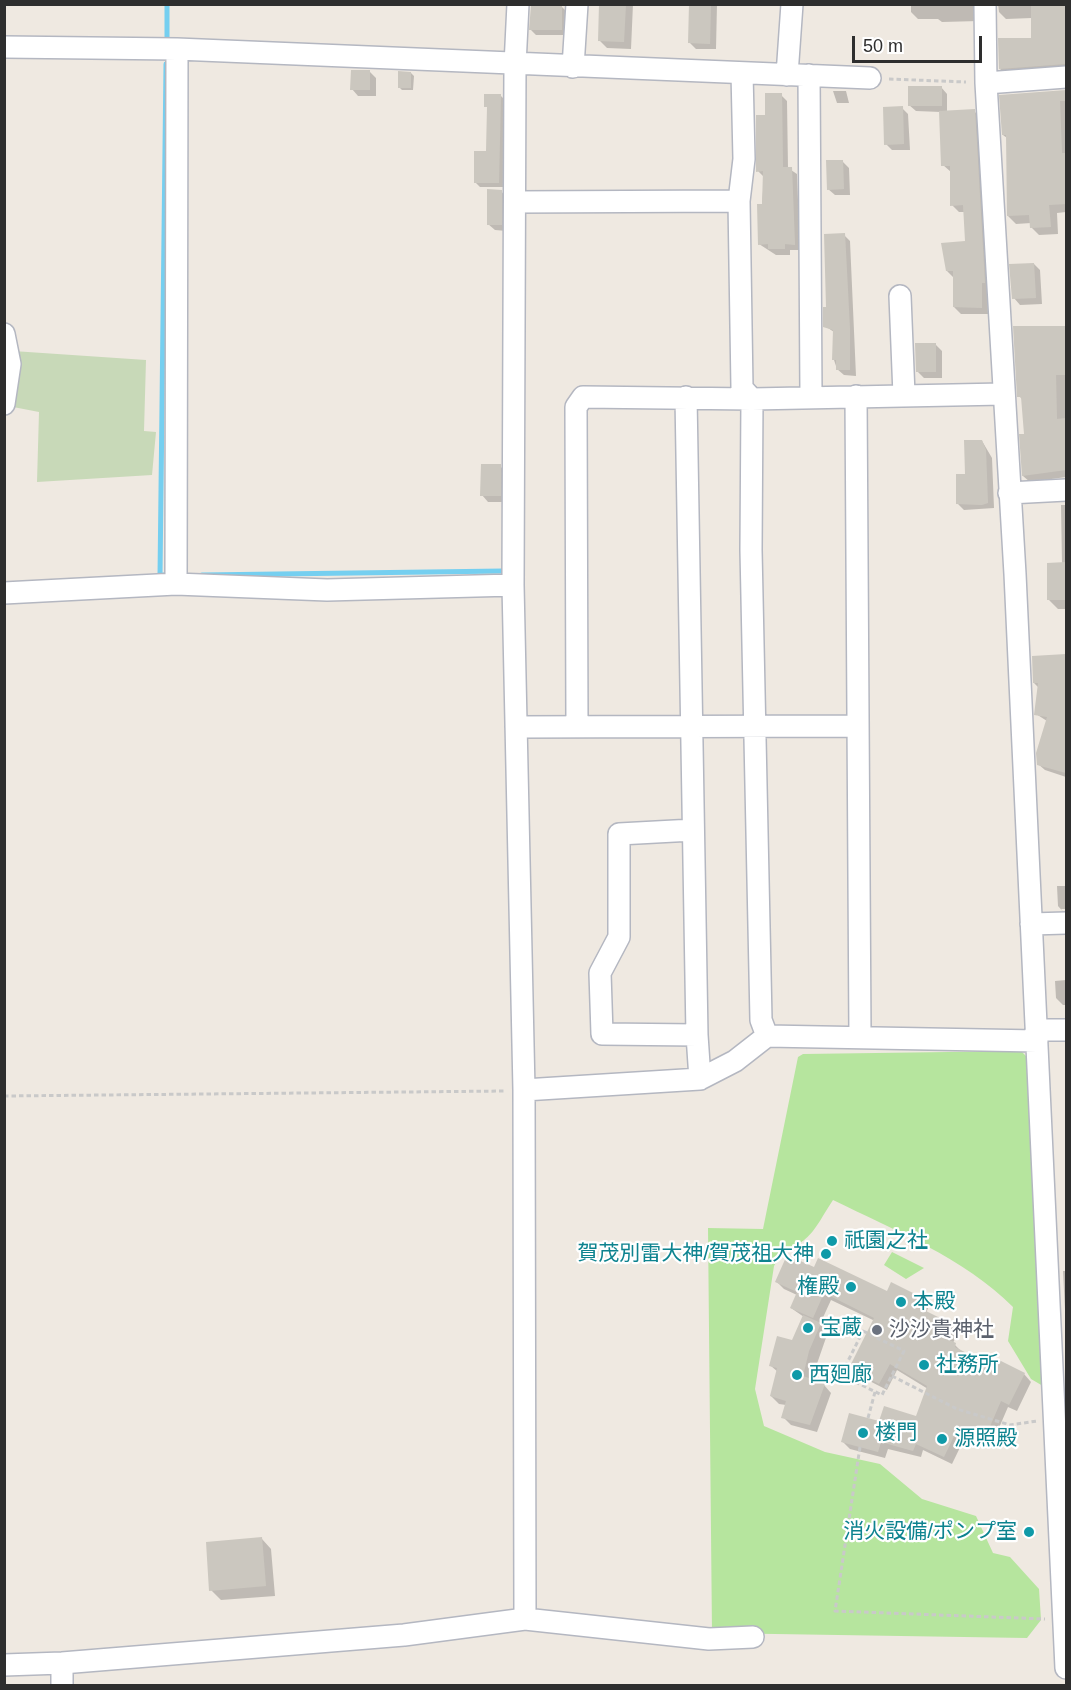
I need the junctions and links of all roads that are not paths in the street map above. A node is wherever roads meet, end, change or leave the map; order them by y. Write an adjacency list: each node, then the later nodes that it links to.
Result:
1 (518, 4): 7 (street)
2 (577, 4): 8 (street)
3 (792, 4): 10 (street)
4 (985, 4): 14 (street)
5 (4, 47): 6 (street)
6 (177, 49): 7 (street); 28 (street)
7 (515, 65): 8 (street); 16 (street)
8 (573, 68): 9 (street)
9 (742, 73): 10 (street); 15 (street)
10 (787, 75): 11 (street)
11 (809, 75): 13 (street); 21 (street)
12 (1066, 77): 14 (street)
13 (870, 78)
14 (986, 83): 19 (street)
15 (739, 201): 16 (street); 24 (street)
16 (515, 202): 29 (street)
17 (900, 296): 20 (street)
18 (4, 334): 25 (street)
19 (1003, 394): 20 (street); 27 (street)
20 (904, 395): 22 (street)
21 (811, 396): 22 (street); 24 (street)
22 (856, 396): 33 (street)
23 (686, 397): 24 (street); 31 (street); 35 (street)
24 (752, 399): 32 (street)
25 (4, 404)
26 (1066, 490): 27 (street)
27 (1009, 493): 38 (street)
28 (176, 584): 29 (street); 30 (street)
29 (513, 585): 34 (street)
30 (4, 593)
31 (692, 726): 32 (street); 35 (street); 36 (street)
32 (756, 726): 33 (street); 41 (street)
33 (858, 726): 42 (street)
34 (516, 727): 35 (street); 45 (street)
35 (577, 727)
36 (693, 830): 40 (street); 40 (street)
37 (1066, 923): 38 (street)
38 (1030, 924): 43 (street)
39 (1066, 1030): 43 (street)
40 (697, 1035): 44 (street)
41 (767, 1036): 42 (street); 44 (street)
42 (860, 1036): 43 (street)
43 (1036, 1036): 50 (street)
44 (700, 1078): 45 (street)
45 (524, 1090): 46 (street)
46 (525, 1619): 47 (street); 48 (street)
47 (753, 1637)
48 (62, 1663): 49 (street); 51 (street)
49 (4, 1665)
50 (1066, 1668)
51 (63, 1686)

